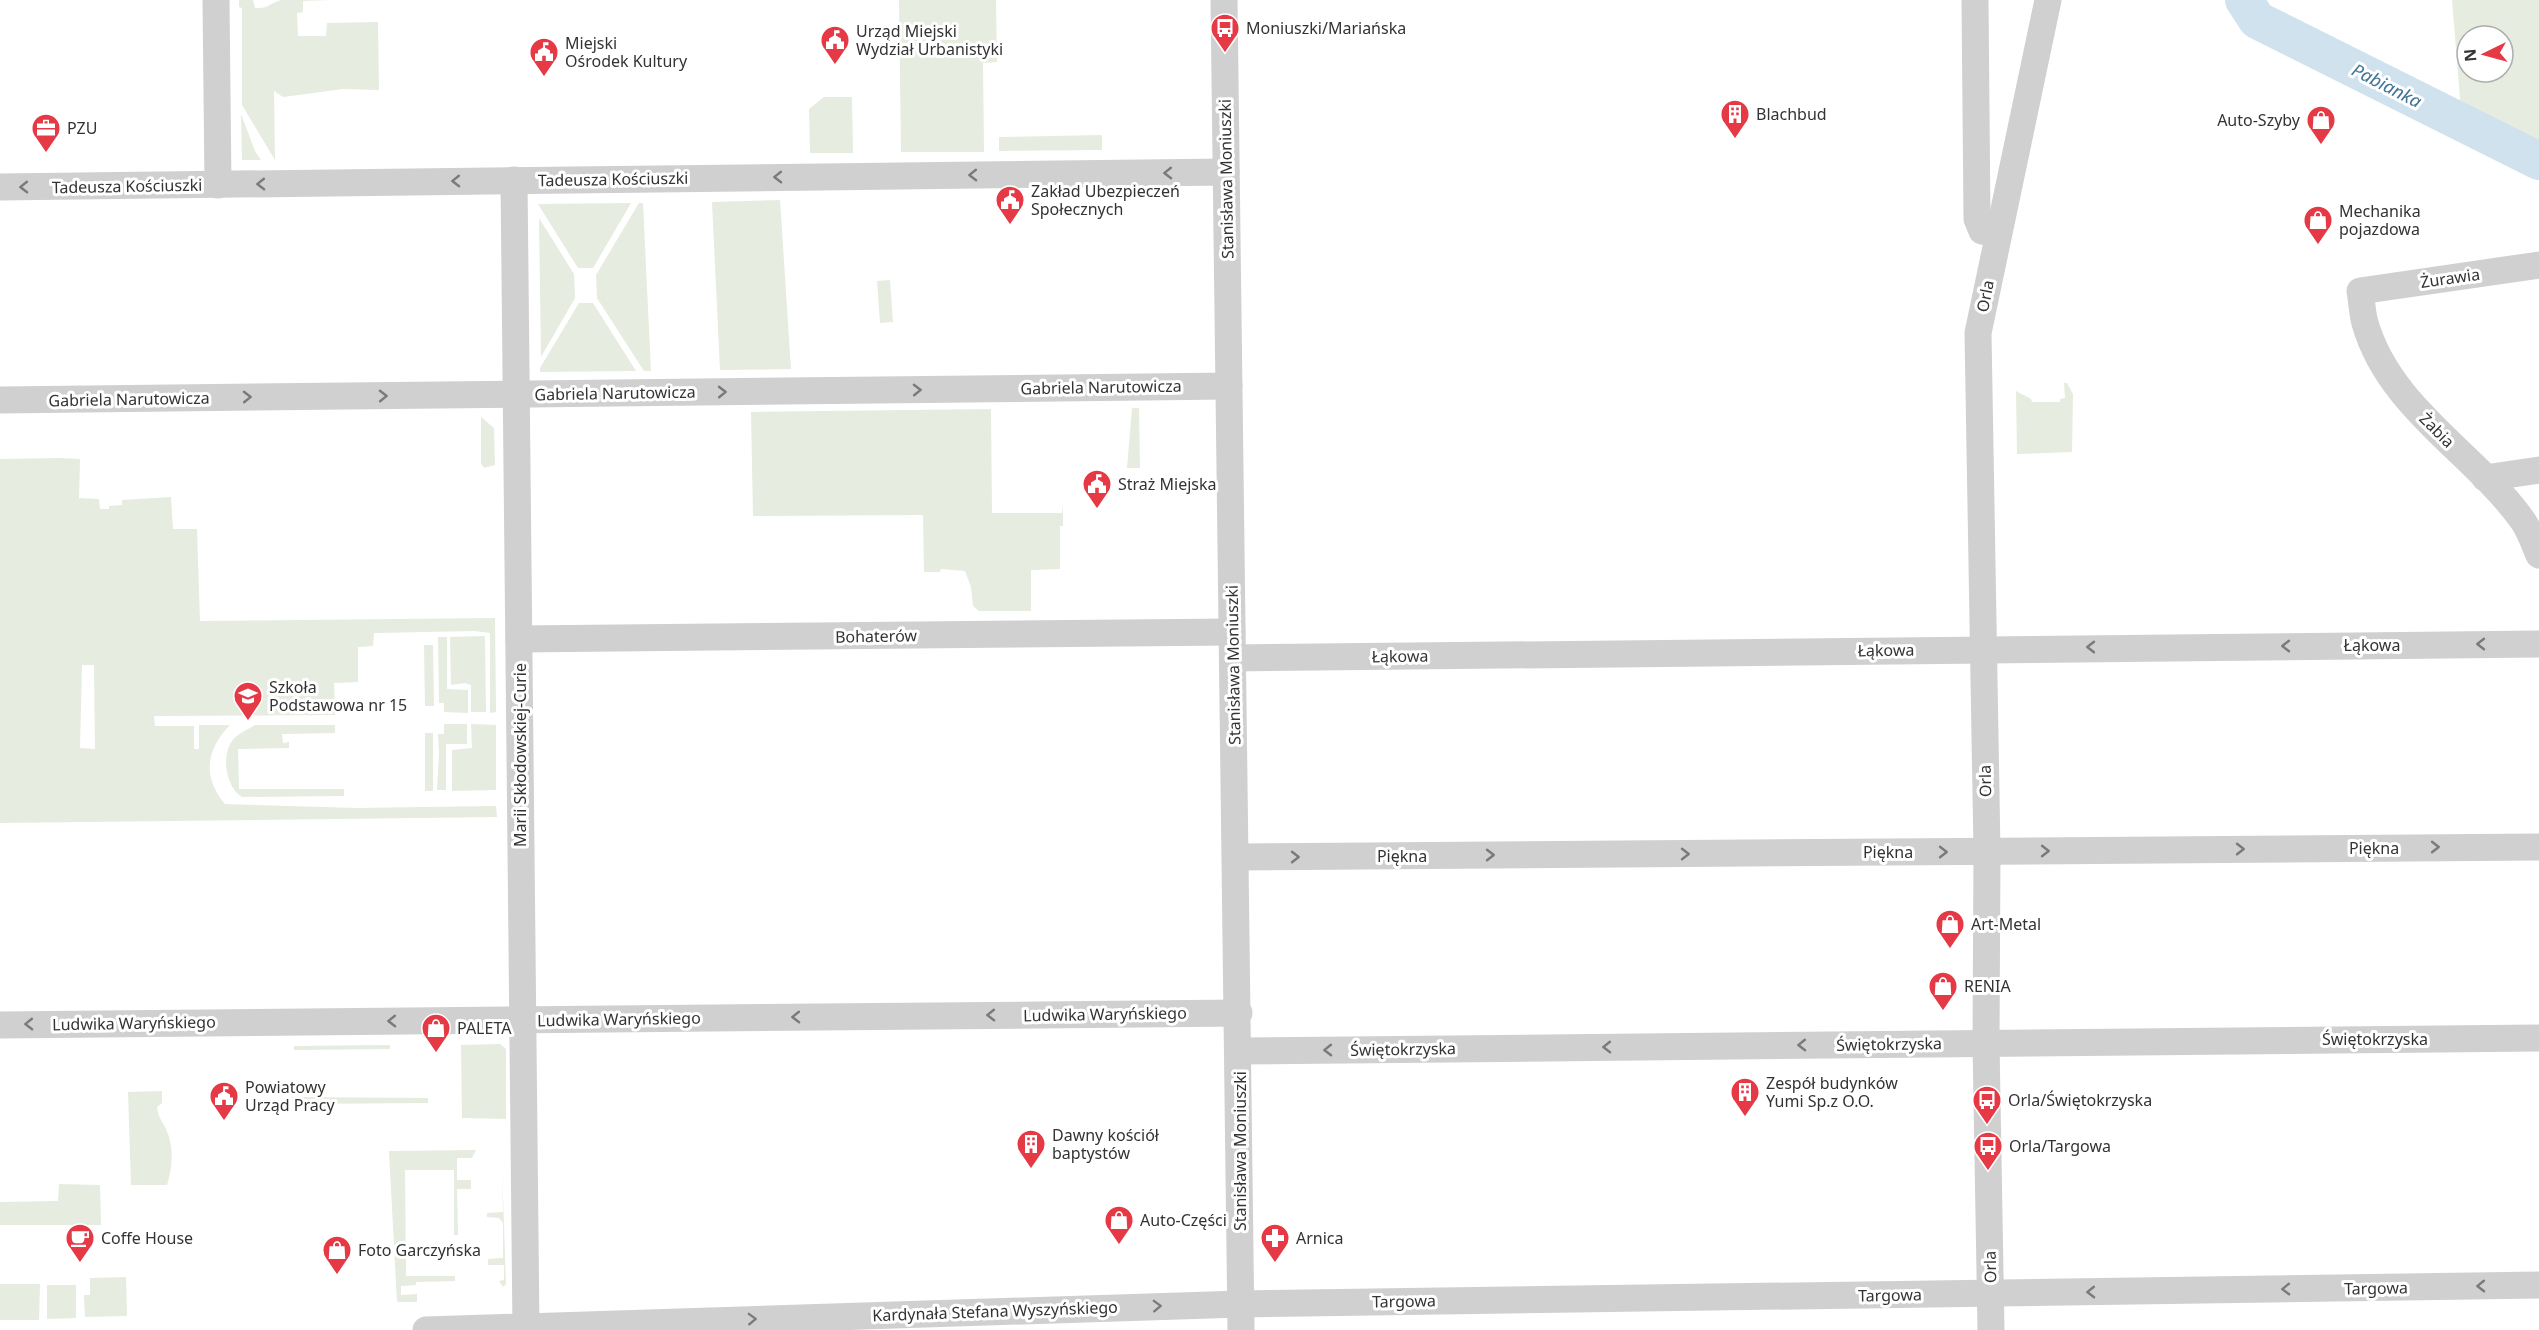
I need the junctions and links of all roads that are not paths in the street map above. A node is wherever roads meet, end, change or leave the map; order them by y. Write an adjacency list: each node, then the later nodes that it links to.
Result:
1 (216, 0): 7 (street)
2 (1224, 0): 5 (street, Stanisława Moniuszki)
3 (1975, 0): 9 (street)
4 (2048, 0): 9 (street, Orla)
5 (1226, 172): 6 (street, Tadeusza Kościuszki, one-way to 6); 12 (street, Stanisława Moniuszki)
6 (514, 180): 7 (street, Tadeusza Kościuszki, one-way to 7); 13 (street, Marii Skłodowskiej-Curie)
7 (218, 185): 8 (street, Tadeusza Kościuszki, one-way to 8)
8 (0, 187)
9 (1998, 235): 21 (street, Orla)
10 (2539, 265): 11 (street, Żurawia)
11 (2360, 291): 16 (street, Żabia)
12 (1229, 386): 13 (street, Gabriela Narutowicza, one-way to 12); 20 (street, Stanisława Moniuszki)
13 (517, 394): 14 (street, Gabriela Narutowicza, one-way to 13); 18 (street, Marii Skłodowskiej-Curie)
14 (0, 400)
15 (2539, 470): 16 (street)
16 (2485, 478): 17 (street, Żabia)
17 (2539, 555)
18 (519, 639): 20 (street, Bohaterów); 26 (street, Marii Skłodowskiej-Curie)
19 (2539, 644): 21 (street, Łąkowa, one-way to 21)
20 (1233, 645): 21 (street, Łąkowa); 24 (street, Stanisława Moniuszki)
21 (1983, 648): 23 (street, Orla)
22 (2539, 847): 23 (street, Piękna, one-way to 22)
23 (1987, 851): 24 (street, Piękna, one-way to 23); 29 (street, Orla)
24 (1237, 857): 25 (street, Stanisława Moniuszki)
25 (1239, 1013): 26 (street, Ludwika Waryńskiego, one-way to 26); 30 (street, Stanisława Moniuszki)
26 (522, 1020): 27 (street, Ludwika Waryńskiego, one-way to 27); 34 (street, Marii Skłodowskiej-Curie)
27 (0, 1024)
28 (2539, 1038): 29 (street, Świętokrzyska)
29 (1986, 1042): 30 (street, Świętokrzyska, one-way to 30); 32 (street, Orla)
30 (1239, 1051): 33 (street, Stanisława Moniuszki)
31 (2539, 1285): 32 (street, Targowa, one-way to 32)
32 (1990, 1293): 33 (street, Targowa); 36 (street, Orla)
33 (1241, 1317): 34 (street, Kardynała Stefana Wyszyńskiego, one-way to 33)
34 (526, 1328): 35 (street, Kardynała Stefana Wyszyńskiego)
35 (426, 1330)
36 (1991, 1330)

